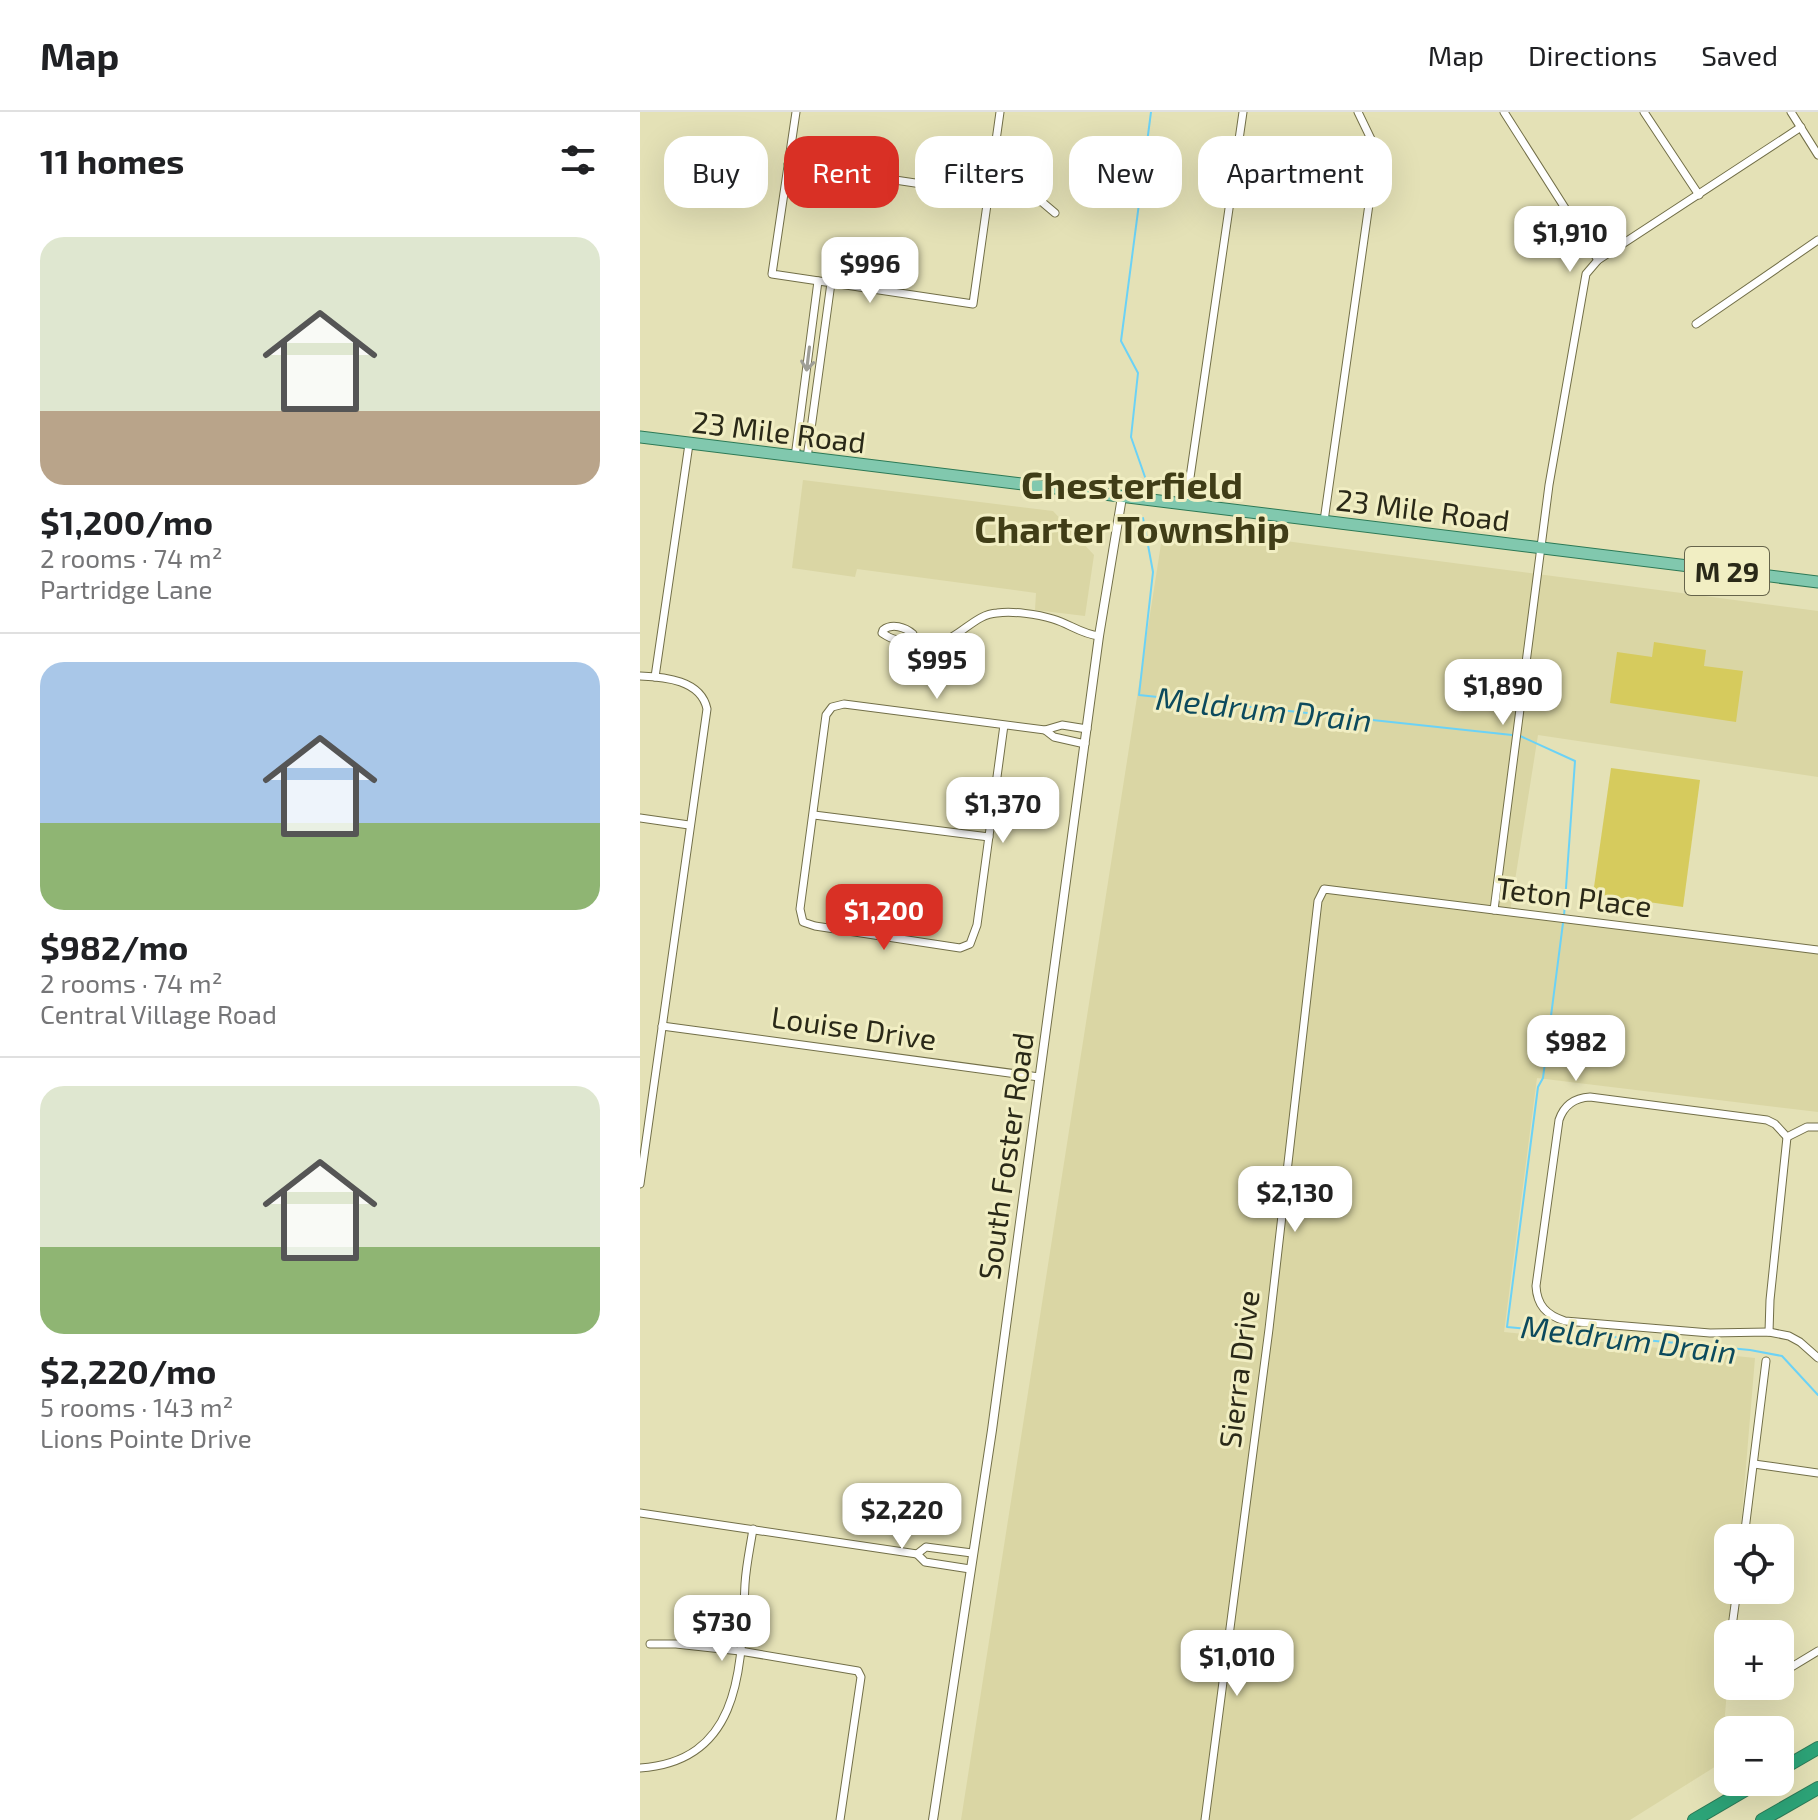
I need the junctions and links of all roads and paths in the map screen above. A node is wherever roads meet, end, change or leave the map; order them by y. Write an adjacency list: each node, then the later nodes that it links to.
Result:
1 (796, 112): 9 (street)
2 (1000, 112): 10 (street)
3 (1243, 112): 26 (street)
4 (1358, 112): 27 (street)
5 (1504, 112): 18 (street)
6 (1644, 112): 13 (street)
7 (1791, 112): 8 (street)
8 (1801, 127): 11 (street); 13 (street)
9 (792, 136)
10 (997, 136)
11 (1818, 155)
12 (784, 192): 19 (street)
13 (1699, 195): 18 (street)
14 (987, 208): 20 (street)
15 (1049, 208): 16 (street)
16 (1055, 213)
17 (1818, 240): 21 (street)
18 (1598, 260): 28 (street)
19 (818, 281): 20 (street); 24 (street, one-way to 24)
20 (831, 283): 24 (street)
21 (1696, 324)
22 (640, 437): 23 (main road, 23 Mile Road / M 29)
23 (689, 444): 24 (main road, 23 Mile Road / M 29); 33 (street)
24 (801, 458): 25 (main road, 23 Mile Road / M 29)
25 (1122, 497): 26 (main road, 23 Mile Road / M 29); 30 (street, South Foster Road)
26 (1186, 505): 27 (main road, 23 Mile Road / M 29)
27 (1324, 521): 28 (main road, 23 Mile Road / M 29)
28 (1541, 548): 29 (main road, 23 Mile Road / M 29); 43 (street)
29 (1818, 582)
30 (1099, 636): 31 (street); 35 (street, South Foster Road)
31 (915, 640): 31 (street)
32 (640, 676): 33 (street)
33 (655, 677): 40 (street)
34 (1004, 725): 36 (street); 38 (street); 41 (street)
35 (1087, 729): 36 (street); 37 (street, South Foster Road)
36 (1045, 730): 37 (street)
37 (1085, 744): 46 (street, South Foster Road)
38 (814, 815): 41 (street); 41 (street)
39 (640, 818): 40 (street)
40 (689, 825): 45 (street)
41 (989, 837)
42 (1324, 889): 43 (street, Teton Place); 72 (street, Sierra Drive)
43 (1494, 910): 44 (street, Teton Place)
44 (1818, 950)
45 (662, 1026): 46 (street, Louise Drive); 49 (street)
46 (1039, 1077): 58 (street, South Foster Road)
47 (1818, 1127): 48 (street)
48 (1787, 1137): 50 (street); 50 (street)
49 (640, 1184)
50 (1769, 1332): 51 (street)
51 (1818, 1358)
52 (1766, 1361): 53 (street)
53 (1754, 1464): 54 (street); 56 (street)
54 (1818, 1473)
55 (640, 1513): 57 (street)
56 (1746, 1524)
57 (753, 1529): 59 (street); 62 (street)
58 (972, 1553): 59 (street); 60 (street, South Foster Road)
59 (917, 1554): 60 (street)
60 (970, 1569): 71 (street, South Foster Road)
61 (650, 1644): 62 (street)
62 (740, 1651): 67 (street); 70 (street)
63 (1818, 1651): 64 (street)
64 (1794, 1666)
65 (1818, 1748): 66 (highway)
66 (1794, 1762)
67 (640, 1768)
68 (1818, 1788): 74 (highway)
69 (1735, 1796): 73 (highway)
70 (840, 1820)
71 (933, 1820)
72 (1205, 1820)
73 (1694, 1820)
74 (1762, 1820)

